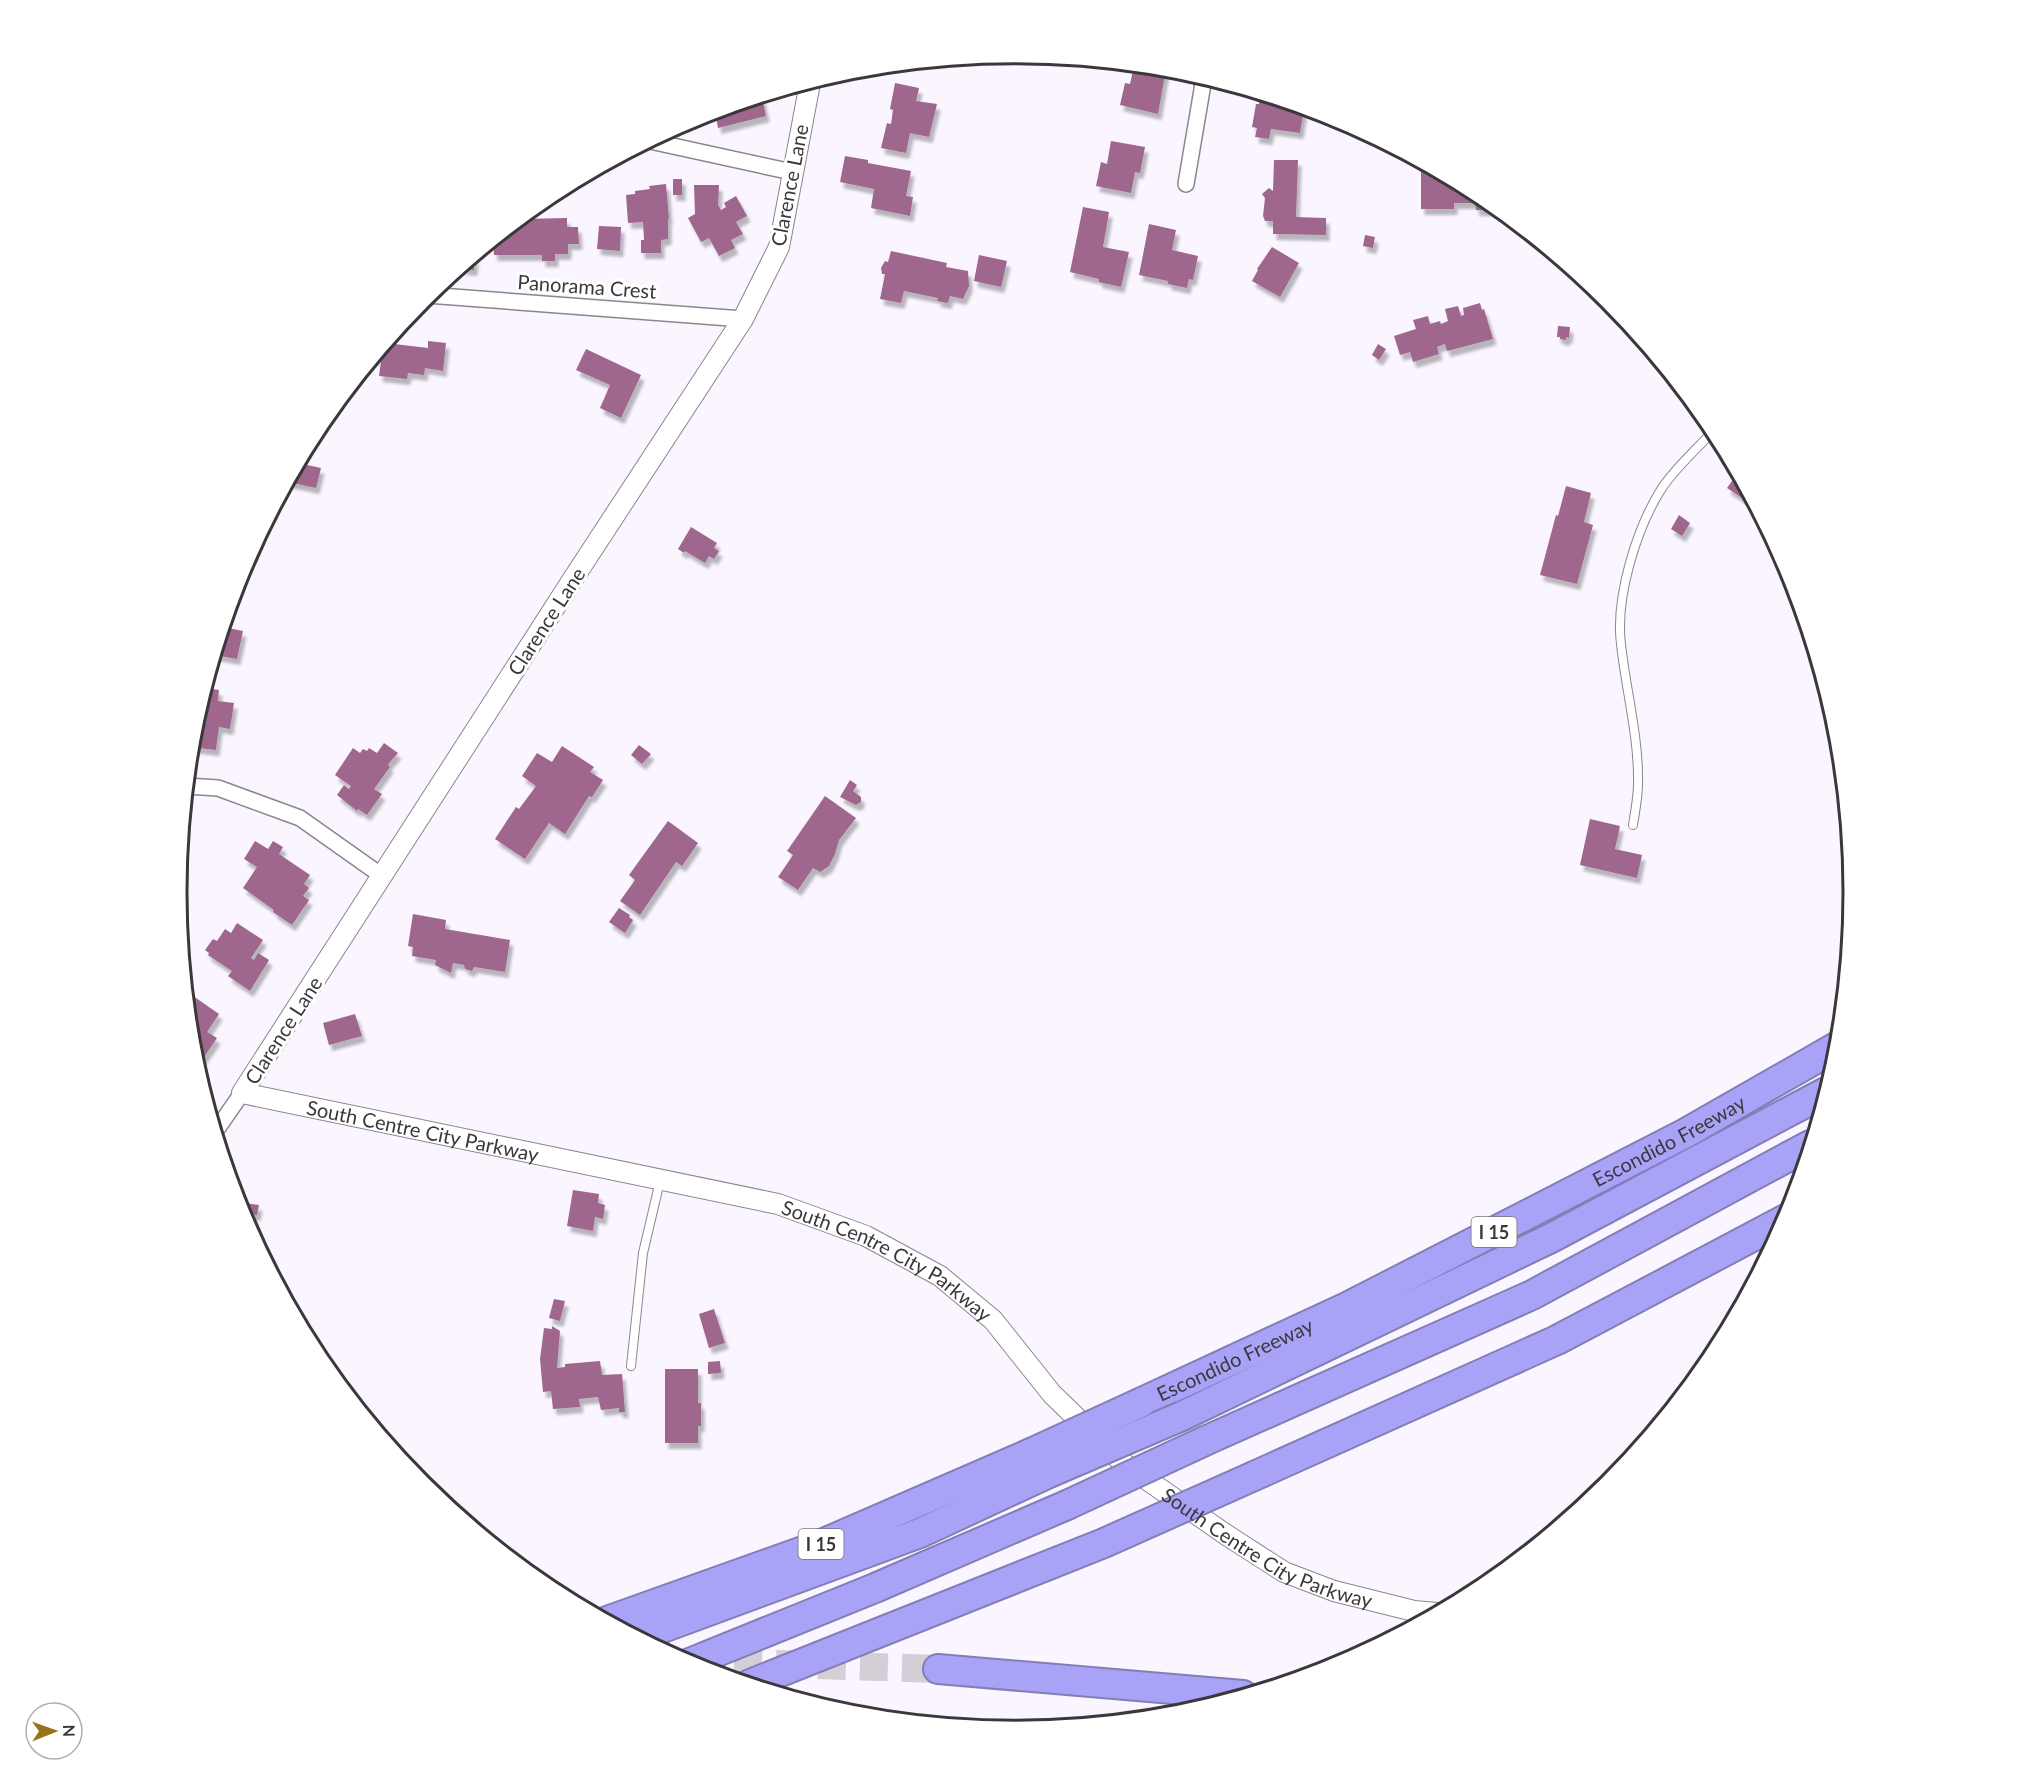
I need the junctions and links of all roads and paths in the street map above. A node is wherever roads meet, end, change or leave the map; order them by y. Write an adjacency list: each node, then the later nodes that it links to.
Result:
1 (1203, 87): 5 (street)
2 (808, 91): 4 (street, Clarence Lane)
3 (662, 144): 4 (street)
4 (792, 172): 7 (street, Clarence Lane)
5 (1186, 184)
6 (441, 296): 7 (street, Panorama Crest)
7 (743, 319): 11 (street, Clarence Lane)
8 (1707, 438): 10 (lane)
9 (194, 786): 11 (street)
10 (1633, 825)
11 (382, 876): 13 (street, Clarence Lane)
12 (1827, 1052): 20 (highway, Escondido Freeway / I 15, bridge)
13 (242, 1093): 15 (street, Clarence Lane); 17 (street, South Centre City Parkway)
14 (1816, 1097): 20 (highway, bridge)
15 (220, 1125)
16 (1802, 1149): 24 (highway, bridge)
17 (661, 1180): 19 (lane); 21 (street, South Centre City Parkway)
18 (1771, 1227): 26 (highway, bridge)
19 (631, 1366)
20 (1040, 1463): 22 (highway, Escondido Freeway / I 15); 23 (highway)
21 (1425, 1612)
22 (615, 1618)
23 (646, 1634)
24 (701, 1658)
25 (938, 1669): 27 (highway)
26 (759, 1680)
27 (1224, 1693)

